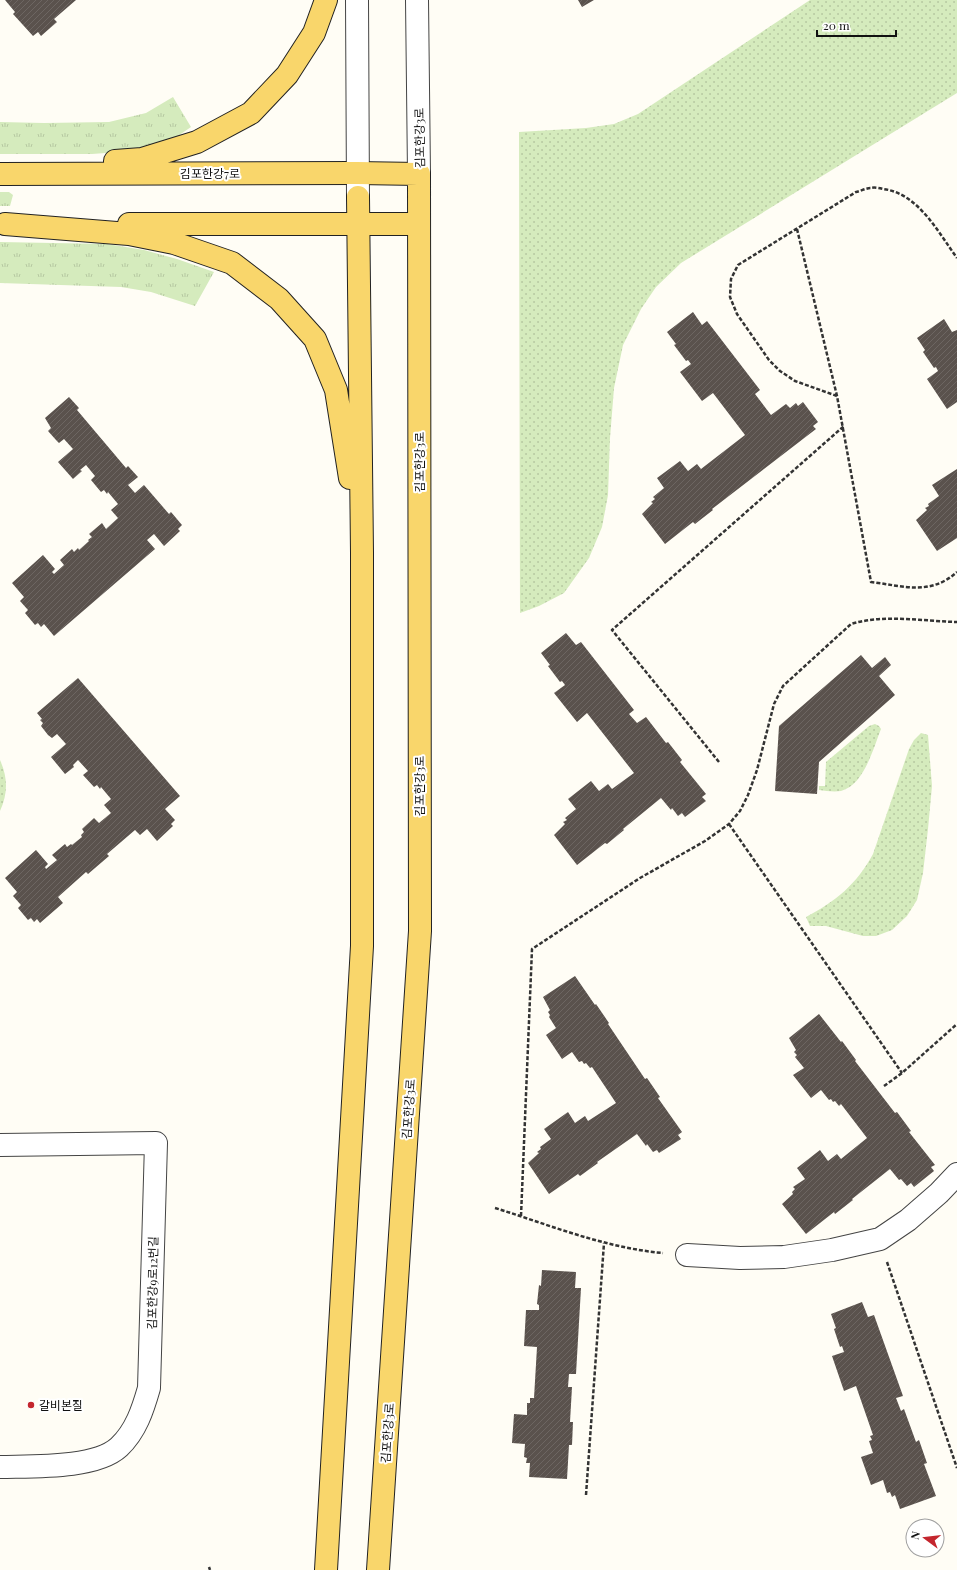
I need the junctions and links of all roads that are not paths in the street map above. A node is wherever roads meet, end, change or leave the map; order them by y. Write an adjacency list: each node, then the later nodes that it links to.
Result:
1 (326, 0): 4 (main road)
2 (357, 0): 5 (street)
3 (417, 0): 6 (street, 김포한강3로)
4 (0, 173): 5 (main road, 김포한강7로)
5 (357, 173): 6 (main road, 김포한강7로); 7 (street)
6 (419, 174): 9 (main road, 김포한강3로)
7 (358, 197): 10 (main road)
8 (3, 224): 10 (main road); 11 (main road)
9 (419, 224): 10 (main road); 17 (main road, 김포한강3로)
10 (358, 225): 11 (main road)
11 (362, 552): 16 (main road)
12 (0, 1145): 15 (street, 김포한강9로12번길)
13 (957, 1174): 14 (street)
14 (687, 1255)
15 (0, 1467)
16 (326, 1570)
17 (378, 1570)

